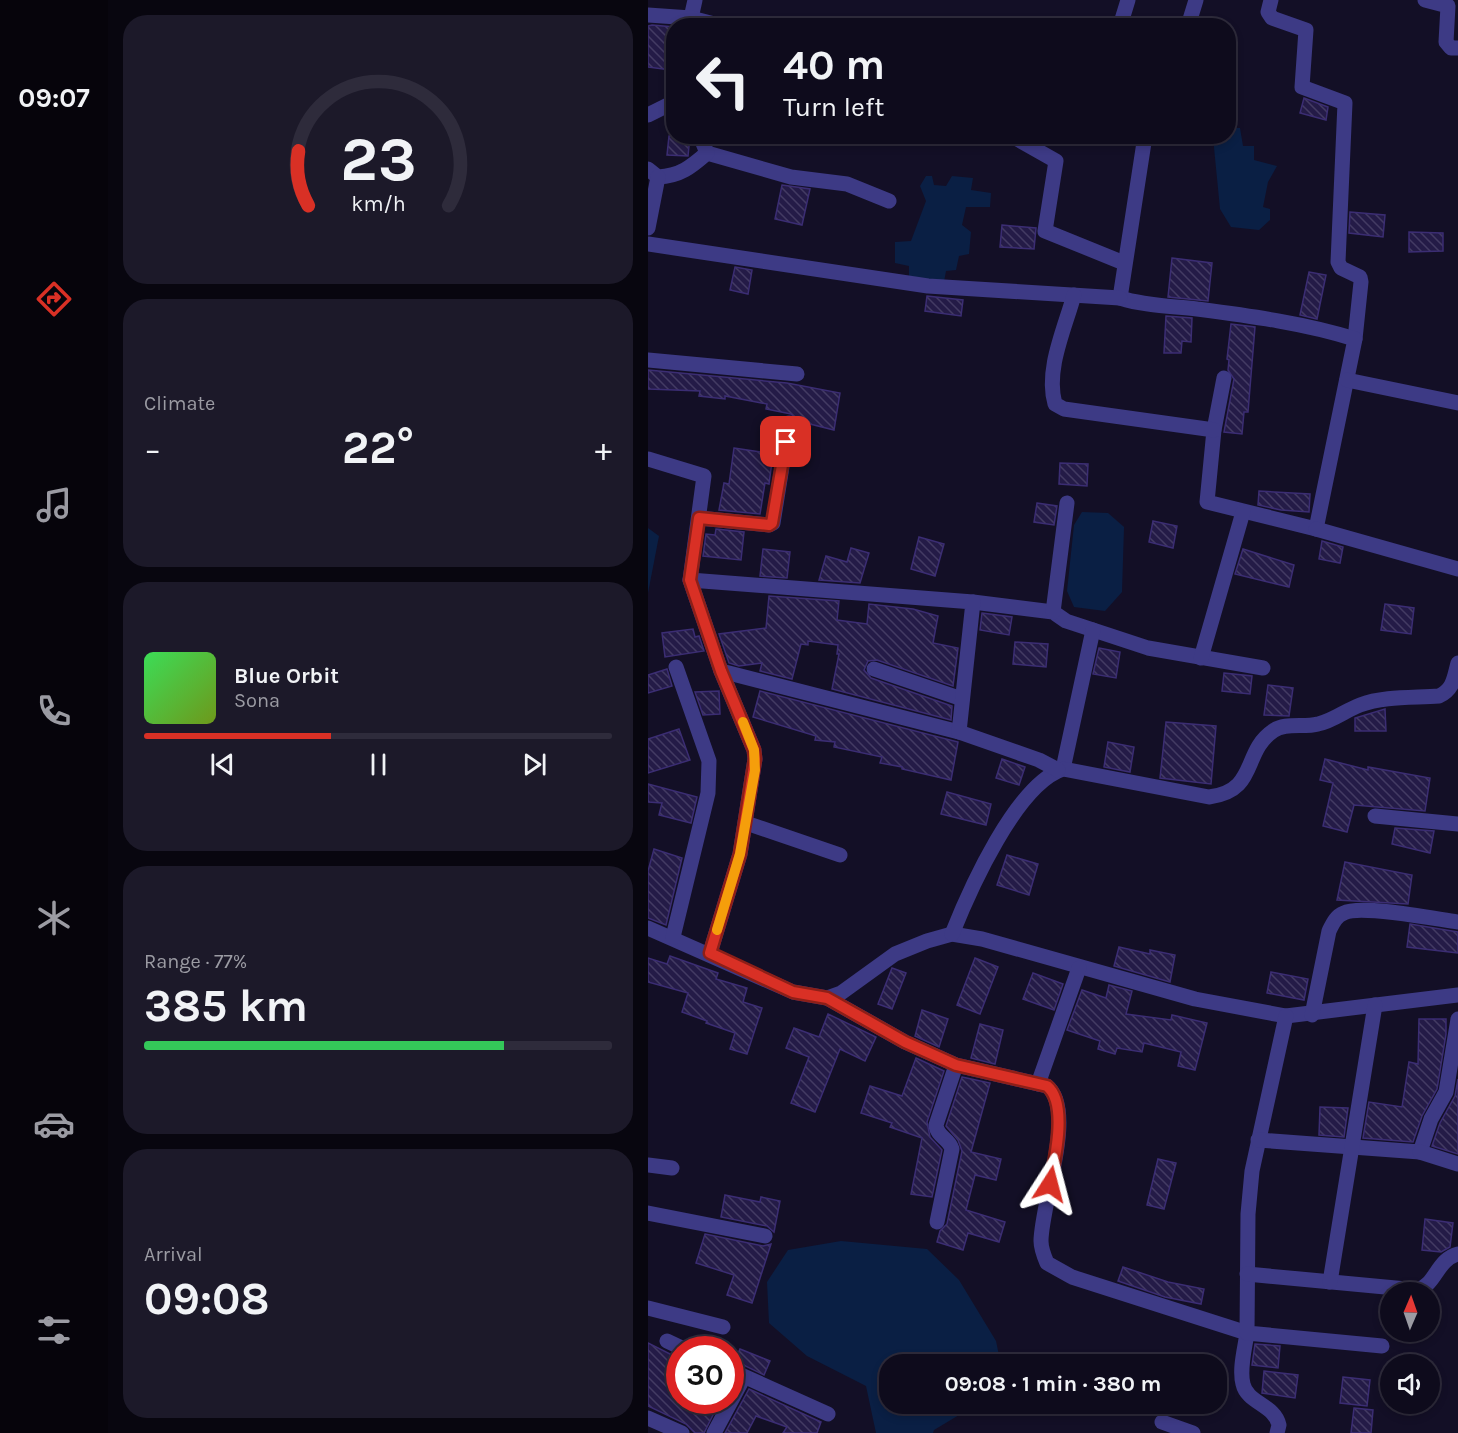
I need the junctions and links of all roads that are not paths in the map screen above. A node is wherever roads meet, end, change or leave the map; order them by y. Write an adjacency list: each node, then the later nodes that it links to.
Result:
1 (695, 0): 8 (street)
2 (1128, 0): 9 (street)
3 (1196, 0): 10 (street)
4 (1271, 0): 25 (street)
5 (1425, 0): 11 (street)
6 (648, 15): 7 (street)
7 (666, 18)
8 (691, 18)
9 (1122, 18)
10 (1190, 18)
11 (1458, 48)
12 (666, 106): 13 (street)
13 (648, 115)
14 (703, 144): 17 (street)
15 (1026, 144): 22 (street)
16 (1144, 144): 22 (street)
17 (707, 153): 18 (street); 19 (street)
18 (653, 173): 20 (street)
19 (889, 201)
20 (648, 228)
21 (648, 244): 23 (street)
22 (1124, 263): 24 (street)
23 (1074, 295): 24 (street); 32 (street)
24 (1120, 298): 25 (street)
25 (1355, 339): 29 (street)
26 (648, 360): 27 (street)
27 (797, 374)
28 (1224, 378): 32 (street)
29 (1347, 380): 30 (street); 37 (street)
30 (1458, 403)
31 (789, 423): 36 (street)
32 (1214, 430): 35 (street)
33 (648, 459): 36 (street)
34 (1067, 503): 41 (street)
35 (1243, 512): 37 (street); 43 (street)
36 (699, 518): 39 (street)
37 (1316, 529): 38 (street)
38 (1458, 569)
39 (690, 580): 40 (street); 48 (street)
40 (973, 602): 41 (street); 49 (street)
41 (1053, 612): 42 (street)
42 (1093, 630): 43 (street); 51 (street)
43 (1201, 658): 46 (street)
44 (1458, 663): 51 (street)
45 (676, 667): 59 (street)
46 (1263, 668)
47 (874, 669): 49 (street)
48 (721, 671): 50 (street); 53 (street)
49 (962, 699): 50 (street)
50 (959, 732): 51 (street)
51 (1061, 770): 58 (street)
52 (1376, 816): 54 (street)
53 (746, 823): 55 (street); 60 (street)
54 (1458, 824)
55 (840, 855)
56 (1458, 922): 65 (street)
57 (648, 928): 59 (street)
58 (952, 934): 61 (street); 63 (street)
59 (673, 937): 60 (street)
60 (710, 953): 63 (street)
61 (1080, 968): 66 (street); 69 (street)
62 (1458, 995): 64 (street)
63 (827, 998): 68 (street)
64 (1375, 1005): 65 (street); 71 (street)
65 (1312, 1015): 66 (street)
66 (1286, 1016): 70 (street)
67 (1458, 1019): 72 (street)
68 (956, 1065): 69 (street); 77 (street)
69 (1038, 1084): 84 (street)
70 (1258, 1140): 71 (street); 80 (street)
71 (1352, 1147): 72 (street); 81 (street)
72 (1420, 1152): 73 (street)
73 (1458, 1164)
74 (648, 1165): 75 (street)
75 (672, 1168)
76 (648, 1213): 78 (street)
77 (937, 1222)
78 (765, 1236)
79 (1458, 1254): 81 (street)
80 (1247, 1274): 81 (street); 84 (street)
81 (1330, 1282)
82 (648, 1308): 83 (street)
83 (723, 1327)
84 (1247, 1333): 85 (street); 94 (street)
85 (1382, 1346)
86 (744, 1376): 88 (street)
87 (721, 1414): 92 (street)
88 (828, 1414)
89 (1162, 1422): 93 (street)
90 (653, 1424): 91 (street)
91 (682, 1433)
92 (714, 1433)
93 (1193, 1433)
94 (1277, 1433)

